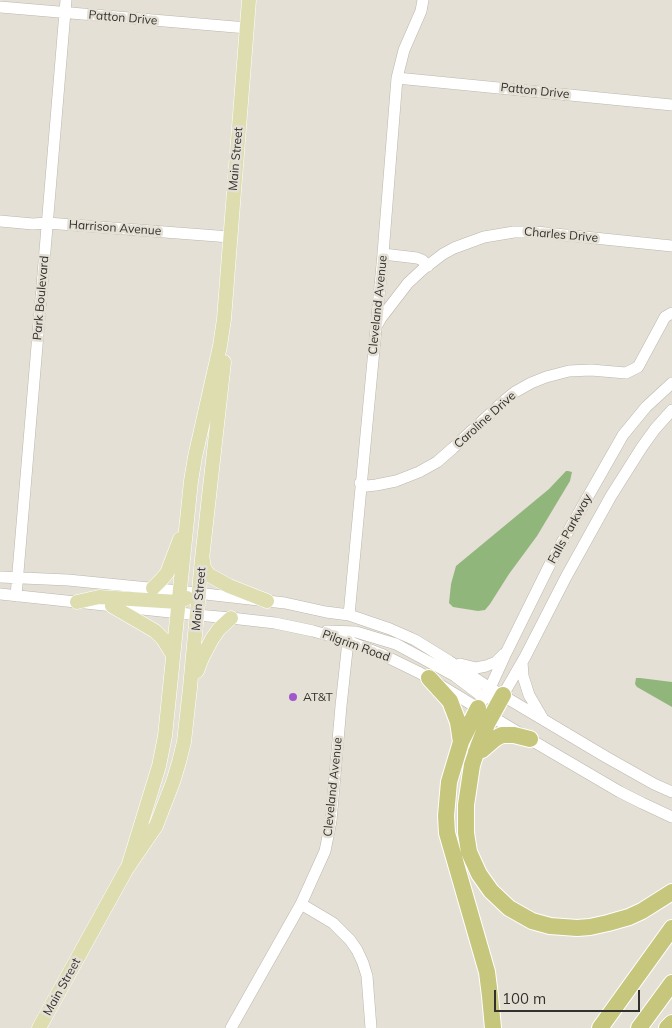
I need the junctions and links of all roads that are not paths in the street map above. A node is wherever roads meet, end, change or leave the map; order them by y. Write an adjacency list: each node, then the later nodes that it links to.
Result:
1 (66, 0): 5 (street, Park Boulevard)
2 (249, 0): 6 (main road, Main Street)
3 (423, 0): 7 (street, Cleveland Avenue)
4 (0, 7): 5 (street, Patton Drive)
5 (65, 13): 6 (street, Patton Drive); 10 (street, Park Boulevard)
6 (247, 28): 11 (main road, Main Street)
7 (397, 78): 8 (street, Patton Drive); 13 (street, Cleveland Avenue)
8 (672, 106)
9 (0, 221): 10 (street, Harrison Avenue)
10 (47, 223): 11 (street, Harrison Avenue); 24 (street, Park Boulevard)
11 (230, 237): 16 (main road, Main Street)
12 (672, 246): 14 (street, Charles Drive)
13 (383, 254): 14 (street); 17 (street, Cleveland Avenue)
14 (428, 266): 17 (street, Charles Drive)
15 (672, 313): 20 (street, Caroline Drive)
16 (224, 318): 21 (main road, Main Street); 22 (main road, Main Street)
17 (376, 327): 20 (street, Cleveland Avenue)
18 (672, 384): 38 (street, Falls Parkway)
19 (672, 410): 41 (street, Falls Parkway)
20 (360, 483): 34 (street, Cleveland Avenue)
21 (187, 517): 25 (main road); 31 (main road, Main Street)
22 (202, 559): 27 (main road, Main Street); 29 (main road)
23 (0, 577): 24 (street, Pilgrim Road)
24 (17, 578): 25 (street, Pilgrim Road); 28 (street, Park Boulevard)
25 (153, 588): 31 (street, Pilgrim Road)
26 (0, 594): 28 (street, Pilgrim Road)
27 (199, 594): 29 (street, Pilgrim Road); 31 (main road); 33 (main road, Main Street)
28 (16, 596): 30 (street, Pilgrim Road)
29 (267, 601): 34 (street, Pilgrim Road)
30 (77, 602): 31 (main road); 32 (street, Pilgrim Road)
31 (178, 602): 32 (street, Pilgrim Road); 33 (street, Pilgrim Road); 39 (main road, Main Street)
32 (112, 606): 39 (main road)
33 (197, 615): 35 (street, Pilgrim Road); 43 (main road, Main Street)
34 (348, 615): 40 (street, Pilgrim Road)
35 (231, 618): 36 (street, Pilgrim Road); 43 (main road)
36 (313, 631): 37 (street, Pilgrim Road); 44 (street)
37 (348, 642): 42 (street, Pilgrim Road); 55 (street, Cleveland Avenue)
38 (506, 653): 40 (street); 44 (street, Falls Parkway)
39 (173, 655): 49 (main road, Main Street)
40 (449, 660): 44 (street, Pilgrim Road)
41 (522, 662): 44 (street, Falls Parkway); 45 (street)
42 (429, 678): 44 (street, Pilgrim Road); 47 (highway)
43 (190, 688): 50 (main road, Main Street)
44 (489, 701): 45 (street, Pilgrim Road); 46 (street, Pilgrim Road); 47 (highway); 48 (highway)
45 (544, 720): 51 (street, Pilgrim Road)
46 (530, 739): 48 (highway); 52 (street, Pilgrim Road)
47 (461, 742): 62 (highway)
48 (476, 752): 54 (highway)
49 (154, 782): 50 (main road); 53 (main road, Main Street)
50 (172, 786): 53 (main road, Main Street)
51 (672, 792)
52 (672, 817)
53 (128, 867): 59 (main road, Main Street)
54 (672, 892)
55 (301, 904): 60 (street, Cleveland Avenue); 61 (street)
56 (672, 928): 63 (highway)
57 (672, 984): 64 (highway)
58 (672, 1023): 65 (highway)
59 (39, 1028)
60 (231, 1028)
61 (372, 1028)
62 (493, 1028)
63 (600, 1028)
64 (639, 1028)
65 (667, 1028)

